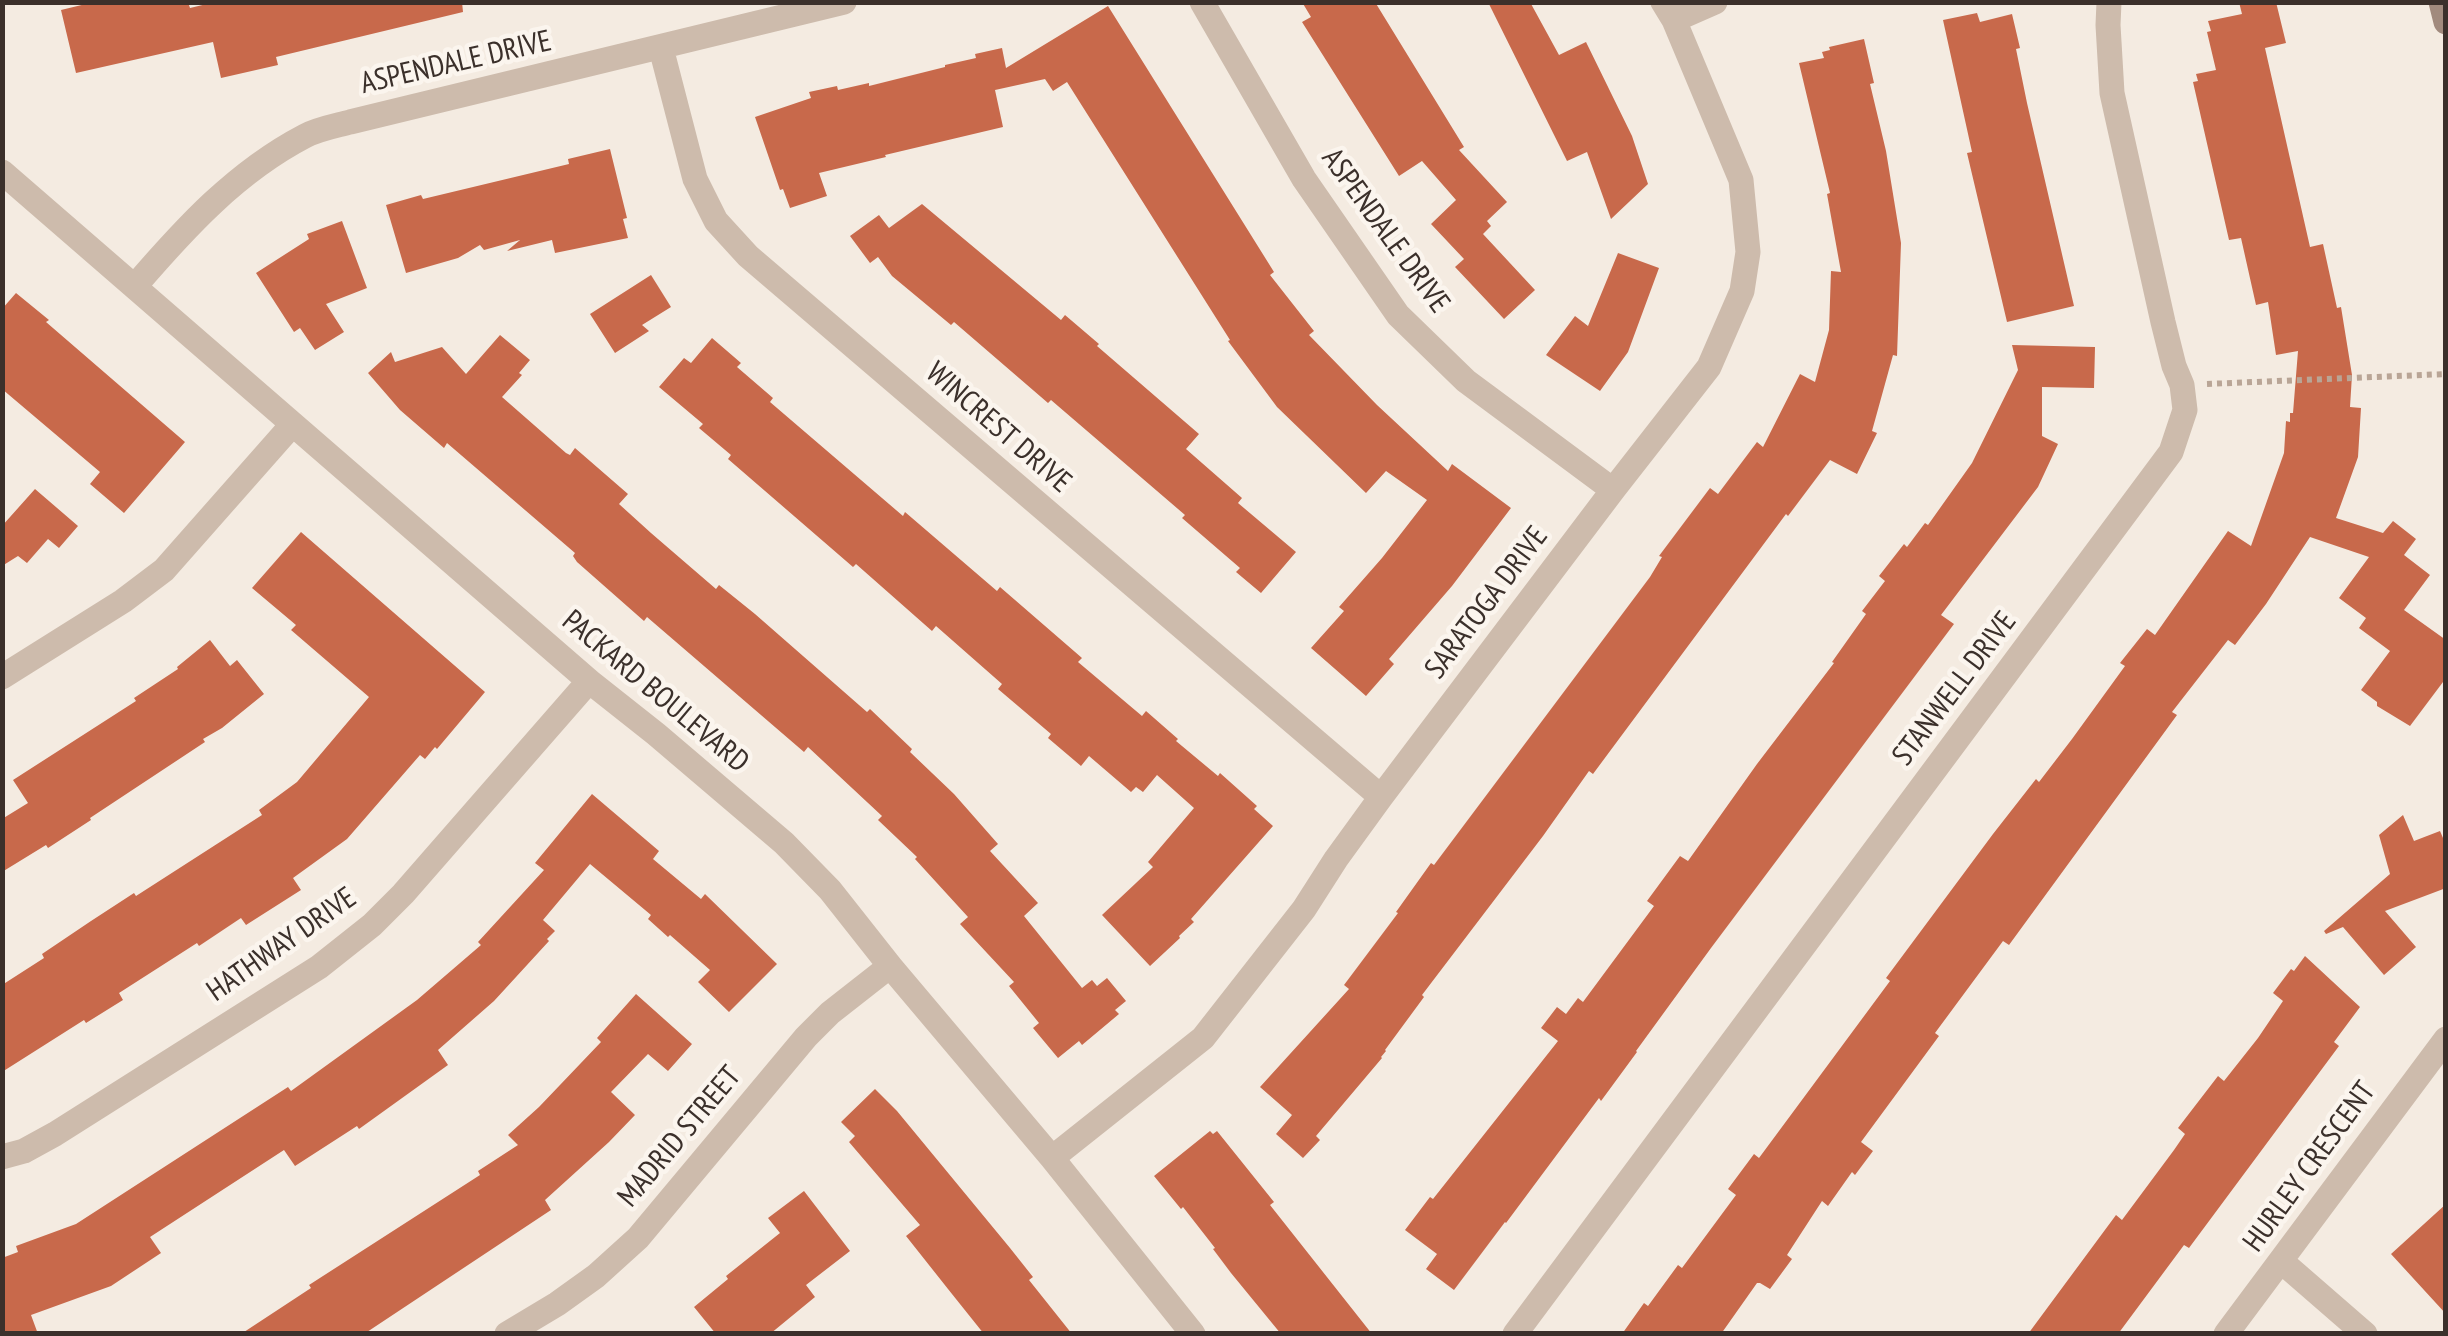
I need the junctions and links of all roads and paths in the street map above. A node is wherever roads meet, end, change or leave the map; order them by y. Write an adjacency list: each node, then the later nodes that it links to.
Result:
1 (844, 2): 8 (street, ASPENDALE DRIVE)
2 (1202, 2): 14 (street, ASPENDALE DRIVE)
3 (1715, 2): 6 (street)
4 (2109, 2): 12 (street, STANWELL DRIVE)
5 (2441, 2): 7 (main road)
6 (1668, 11): 14 (street, SARATOGA DRIVE)
7 (2446, 22)
8 (661, 48): 10 (street, ASPENDALE DRIVE); 17 (street, WINCREST DRIVE)
9 (2, 172): 10 (street, PACKARD BOULEVARD)
10 (135, 286): 13 (street, PACKARD BOULEVARD)
11 (2446, 374): 12 (path)
12 (2182, 386): 25 (street, STANWELL DRIVE)
13 (292, 425): 15 (street); 16 (street, PACKARD BOULEVARD)
14 (1613, 490): 17 (street, SARATOGA DRIVE)
15 (2, 677)
16 (589, 680): 18 (street, PACKARD BOULEVARD); 20 (street, HATHWAY DRIVE)
17 (1381, 797): 21 (street, SARATOGA DRIVE)
18 (890, 966): 21 (street, PACKARD BOULEVARD); 23 (street, MADRID STREET)
19 (2446, 1039): 22 (street, HURLEY CRESCENT)
20 (2, 1157)
21 (1052, 1158): 24 (street, PACKARD BOULEVARD)
22 (2281, 1261): 26 (street, HURLEY CRESCENT); 27 (street)
23 (508, 1334)
24 (1193, 1334)
25 (1515, 1334)
26 (2226, 1334)
27 (2366, 1334)

